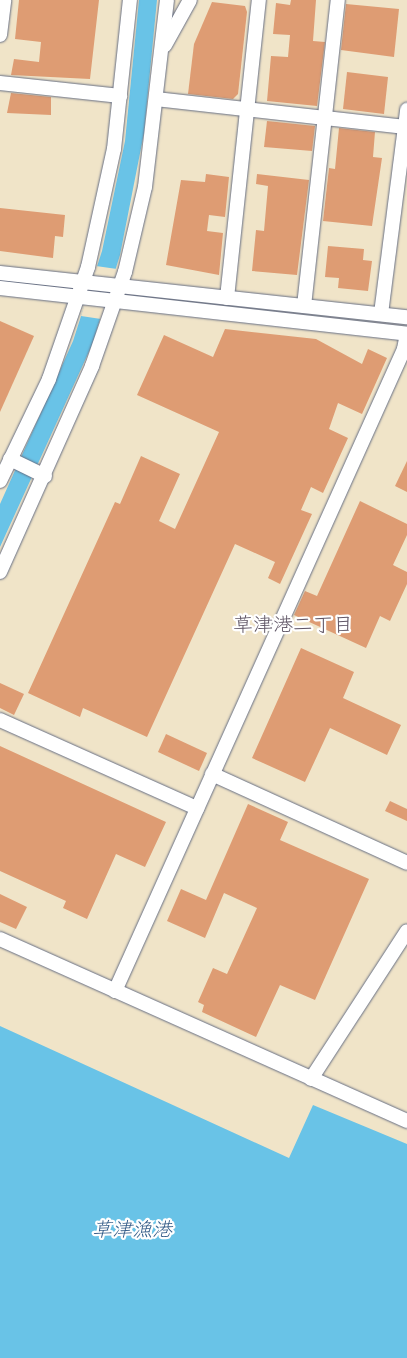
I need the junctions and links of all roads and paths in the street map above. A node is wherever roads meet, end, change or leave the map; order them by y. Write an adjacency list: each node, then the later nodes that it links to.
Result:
1 (4, 0): 7 (street)
2 (130, 0): 10 (street)
3 (167, 0): 8 (street)
4 (190, 0): 8 (street)
5 (259, 0): 12 (street)
6 (338, 0): 14 (street)
7 (0, 35)
8 (162, 51): 11 (street)
9 (0, 83): 10 (street)
10 (120, 96): 17 (street)
11 (156, 99): 12 (street); 18 (street)
12 (247, 109): 14 (street); 21 (street)
13 (407, 110): 15 (street)
14 (327, 119): 15 (street); 23 (street)
15 (406, 127): 24 (street)
16 (0, 273): 17 (street)
17 (87, 282): 18 (street); 20 (street)
18 (116, 286): 21 (street); 22 (street)
19 (0, 288): 20 (street)
20 (83, 297): 22 (street); 27 (street)
21 (227, 298): 23 (street)
22 (112, 300): 26 (street); 28 (street)
23 (304, 306): 24 (street)
24 (381, 314): 25 (street)
25 (407, 317)
26 (407, 334): 32 (street)
27 (14, 461): 28 (street); 29 (street)
28 (41, 474): 30 (street)
29 (0, 481)
30 (0, 572)
31 (0, 720): 33 (street)
32 (212, 774): 33 (street); 34 (street)
33 (197, 808): 37 (street)
34 (407, 863)
35 (407, 931): 38 (street)
36 (0, 940): 37 (street)
37 (114, 991): 38 (street)
38 (311, 1079): 39 (street)
39 (407, 1121)

